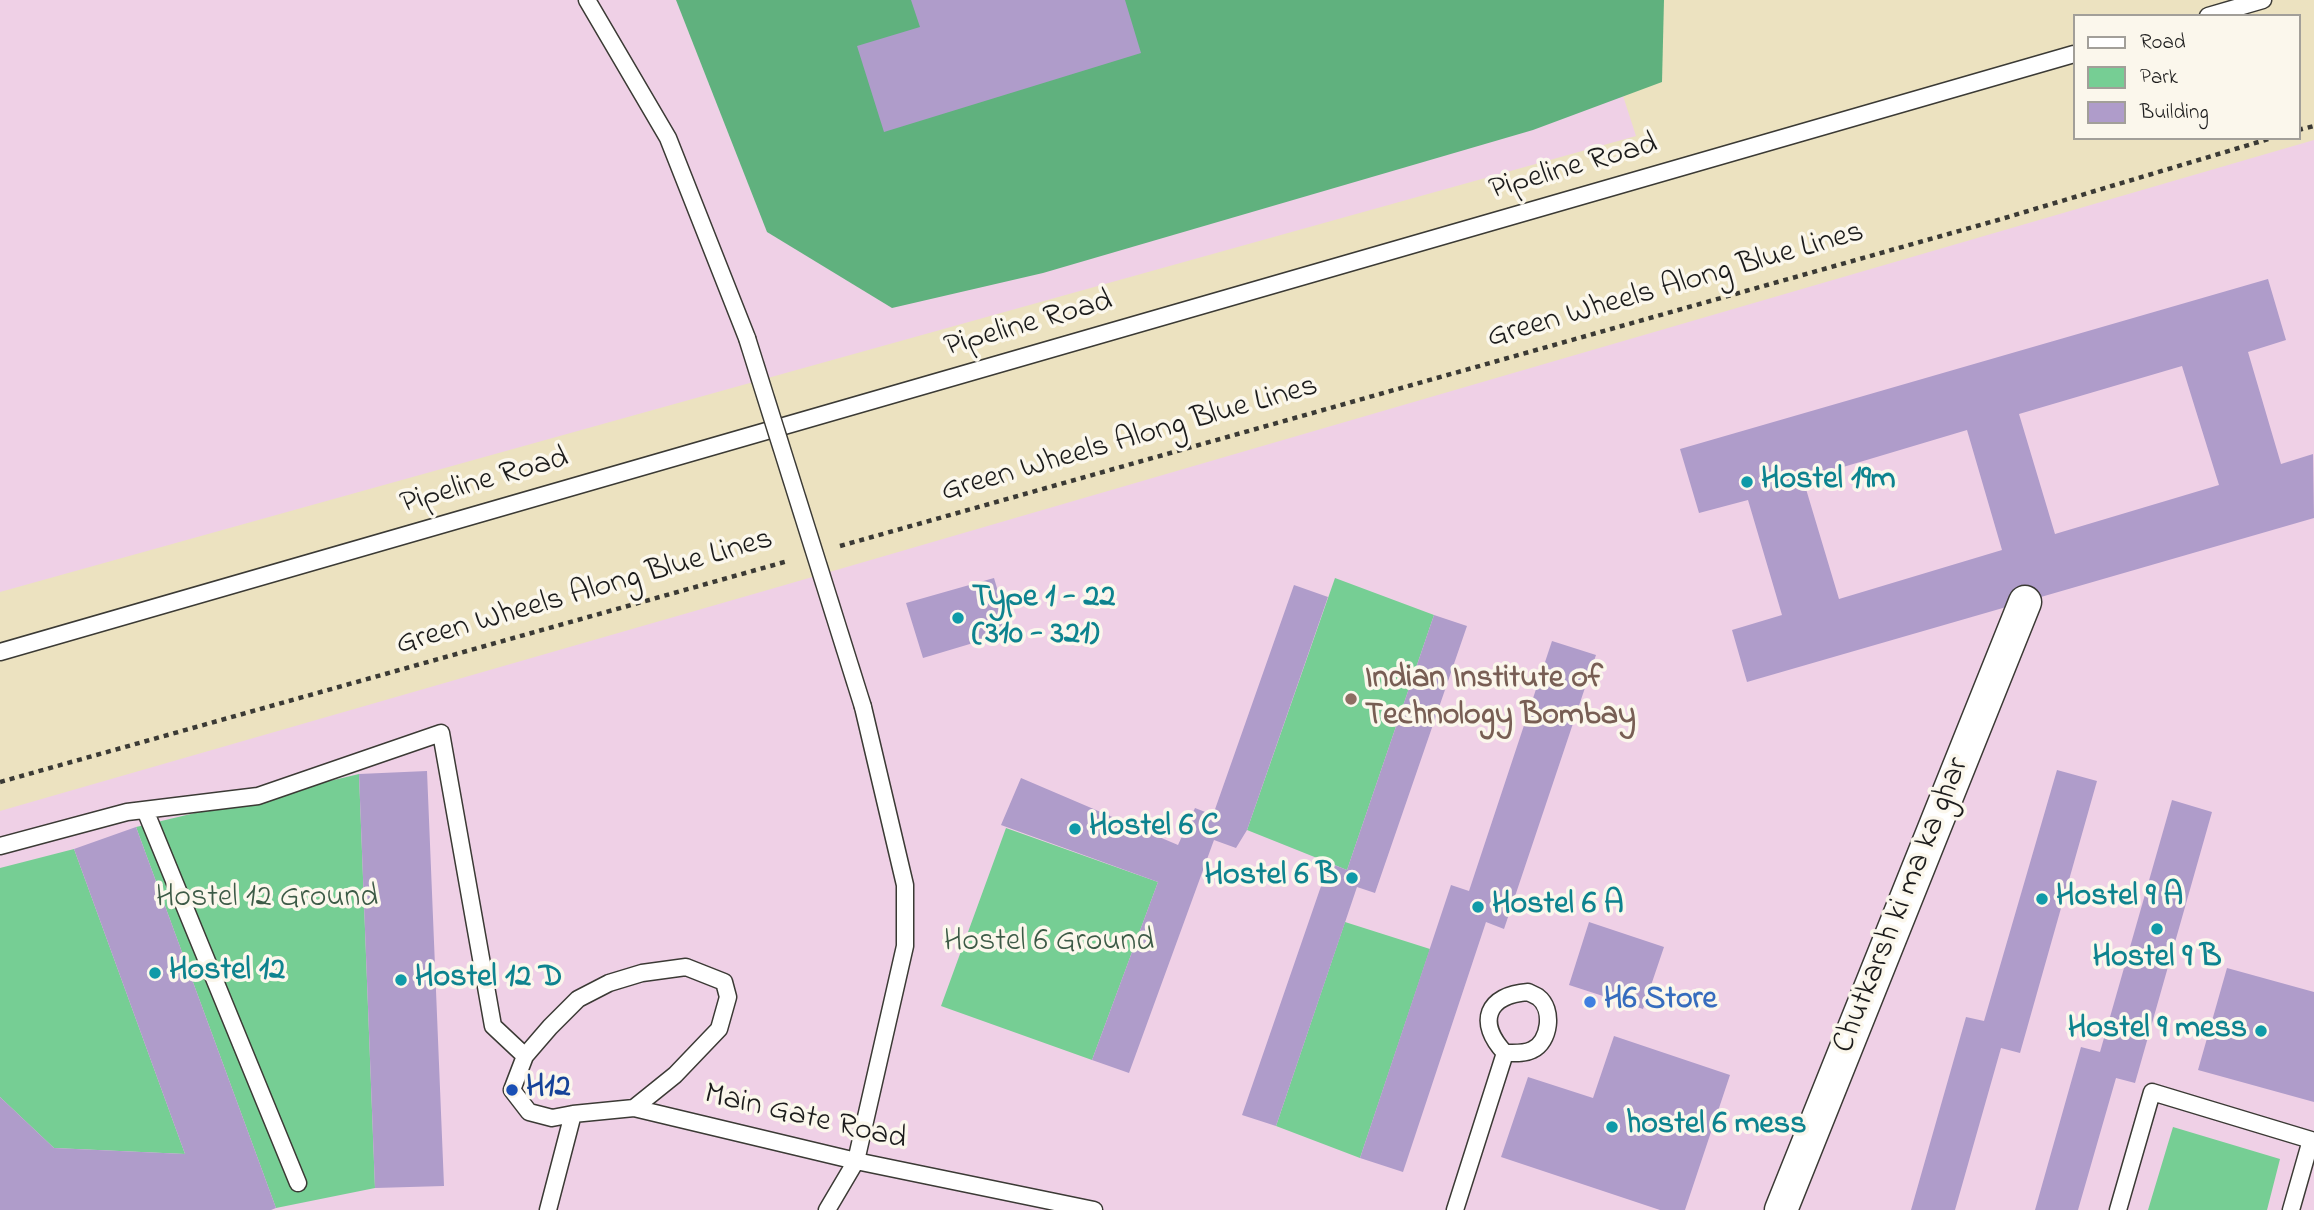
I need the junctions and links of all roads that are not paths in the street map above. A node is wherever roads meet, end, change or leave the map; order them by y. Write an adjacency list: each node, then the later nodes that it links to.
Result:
1 (587, 0): 13 (lane, bridge)
2 (2263, 0): 3 (lane)
3 (2215, 14)
4 (2072, 55): 6 (lane, Pipeline Road)
5 (2025, 601): 19 (street, Chutkarsh ki ma ka ghar)
6 (0, 652)
7 (145, 810): 8 (lane); 10 (lane); 14 (lane)
8 (0, 846)
9 (1505, 1053): 18 (lane)
10 (525, 1056): 11 (lane); 12 (lane, Main Gate Road)
11 (634, 1108): 12 (lane, Main Gate Road); 13 (lane, Main Gate Road)
12 (573, 1114): 15 (lane)
13 (856, 1161): 16 (lane); 17 (lane, Main Gate Road)
14 (298, 1184)
15 (548, 1210)
16 (827, 1210)
17 (1094, 1210)
18 (1455, 1210)
19 (1781, 1210)
20 (2118, 1210): 21 (lane)
21 (2291, 1210)

